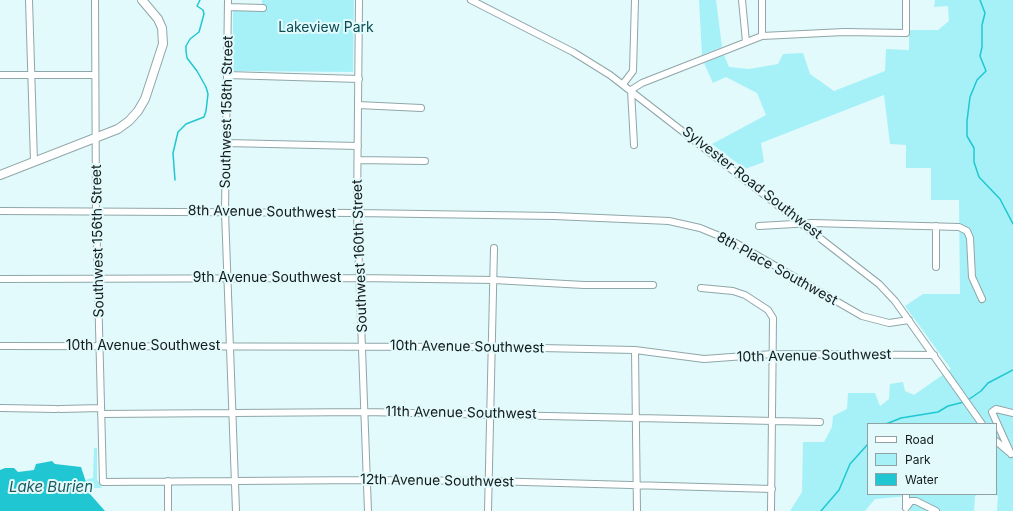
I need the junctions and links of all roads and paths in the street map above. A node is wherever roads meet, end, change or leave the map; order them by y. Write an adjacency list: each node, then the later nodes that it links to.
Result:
1 (29, 0): 16 (street)
2 (95, 0): 17 (street, Southwest 156th Street)
3 (142, 0): 24 (main road)
4 (228, 0): 11 (street, Southwest 158th Street)
5 (359, 0): 19 (street, Southwest 160th Street)
6 (471, 0): 20 (street, Sylvester Road Southwest)
7 (635, 0): 20 (street)
8 (742, 0): 14 (street)
9 (762, 0): 13 (street)
10 (906, 0): 13 (street)
11 (228, 7): 12 (street); 18 (street, Southwest 158th Street)
12 (262, 8)
13 (762, 36): 14 (street)
14 (746, 42): 21 (street)
15 (0, 75): 16 (street)
16 (31, 75): 17 (street); 30 (street)
17 (95, 75): 24 (street, Southwest 156th Street)
18 (227, 76): 19 (street); 25 (street, Southwest 158th Street)
19 (359, 79): 22 (street, Southwest 160th Street)
20 (623, 84): 21 (street, Sylvester Road Southwest)
21 (631, 90): 26 (street); 37 (street, Sylvester Road Southwest)
22 (358, 105): 23 (street); 27 (street, Southwest 160th Street)
23 (422, 108)
24 (97, 138): 30 (main road); 32 (street, Southwest 156th Street)
25 (226, 143): 27 (street); 34 (street, Southwest 158th Street)
26 (634, 145)
27 (358, 146): 28 (street, Southwest 160th Street)
28 (358, 160): 29 (street); 35 (street, Southwest 160th Street)
29 (425, 161)
30 (34, 162): 31 (main road)
31 (0, 175)
32 (96, 211): 33 (street, 8th Avenue Southwest); 34 (street, 8th Avenue Southwest); 42 (street, Southwest 156th Street)
33 (0, 212)
34 (225, 212): 35 (street, 8th Avenue Southwest); 43 (street, Southwest 158th Street)
35 (357, 213): 36 (street, 8th Avenue Southwest); 44 (street, Southwest 160th Street)
36 (643, 219): 50 (street, 8th Place Southwest)
37 (804, 224): 38 (street); 39 (street); 50 (street, Sylvester Road Southwest)
38 (759, 226)
39 (936, 226): 41 (street); 49 (street)
40 (494, 248): 46 (street)
41 (936, 266)
42 (98, 278): 43 (street, 9th Avenue Southwest); 45 (street, 9th Avenue Southwest); 51 (street, Southwest 156th Street)
43 (226, 278): 44 (street, 9th Avenue Southwest); 53 (street, Southwest 158th Street)
44 (360, 278): 46 (street, 9th Avenue Southwest); 54 (street, Southwest 160th Street)
45 (0, 279)
46 (494, 280): 47 (street, 9th Avenue Southwest); 55 (street)
47 (653, 285)
48 (701, 288): 57 (street)
49 (982, 299)
50 (909, 320): 58 (street, Sylvester Road Southwest)
51 (99, 345): 52 (street, 10th Avenue Southwest); 53 (street, 10th Avenue Southwest); 60 (street, Southwest 156th Street)
52 (0, 346)
53 (230, 346): 54 (street, 10th Avenue Southwest); 62 (street, Southwest 158th Street)
54 (362, 346): 55 (street, 10th Avenue Southwest); 61 (street, Southwest 160th Street)
55 (493, 347): 56 (street, 10th Avenue Southwest); 64 (street)
56 (635, 350): 57 (street, 10th Avenue Southwest); 65 (street)
57 (773, 354): 58 (street, 10th Avenue Southwest); 66 (street)
58 (934, 355): 68 (street, Sylvester Road Southwest)
59 (0, 408): 60 (street, 11th Avenue Southwest)
60 (101, 411): 62 (street, 11th Avenue Southwest); 75 (street, Southwest 156th Street)
61 (364, 412): 62 (street, 11th Avenue Southwest); 64 (street, 11th Avenue Southwest); 71 (street, Southwest 160th Street)
62 (233, 413): 73 (street, Southwest 158th Street)
63 (1013, 413): 70 (street)
64 (490, 414): 65 (street, 11th Avenue Southwest); 74 (street)
65 (634, 417): 66 (street, 11th Avenue Southwest); 76 (street)
66 (773, 421): 67 (street, 11th Avenue Southwest); 77 (street)
67 (820, 422)
68 (981, 423)
69 (997, 442): 70 (street)
70 (1012, 454)
71 (367, 480): 73 (street, 12th Avenue Southwest); 74 (street, 12th Avenue Southwest); 82 (street, Southwest 160th Street)
72 (168, 481): 73 (street, 12th Avenue Southwest); 75 (street, 12th Avenue Southwest); 80 (street)
73 (235, 481): 81 (street, Southwest 158th Street)
74 (489, 481): 76 (street, 12th Avenue Southwest); 83 (street)
75 (103, 482)
76 (636, 486): 77 (street, 12th Avenue Southwest); 84 (street)
77 (772, 489): 85 (street)
78 (906, 495): 79 (street)
79 (906, 510): 86 (street)
80 (168, 511)
81 (236, 511)
82 (368, 511)
83 (488, 511)
84 (637, 511)
85 (771, 511)
86 (936, 511)

